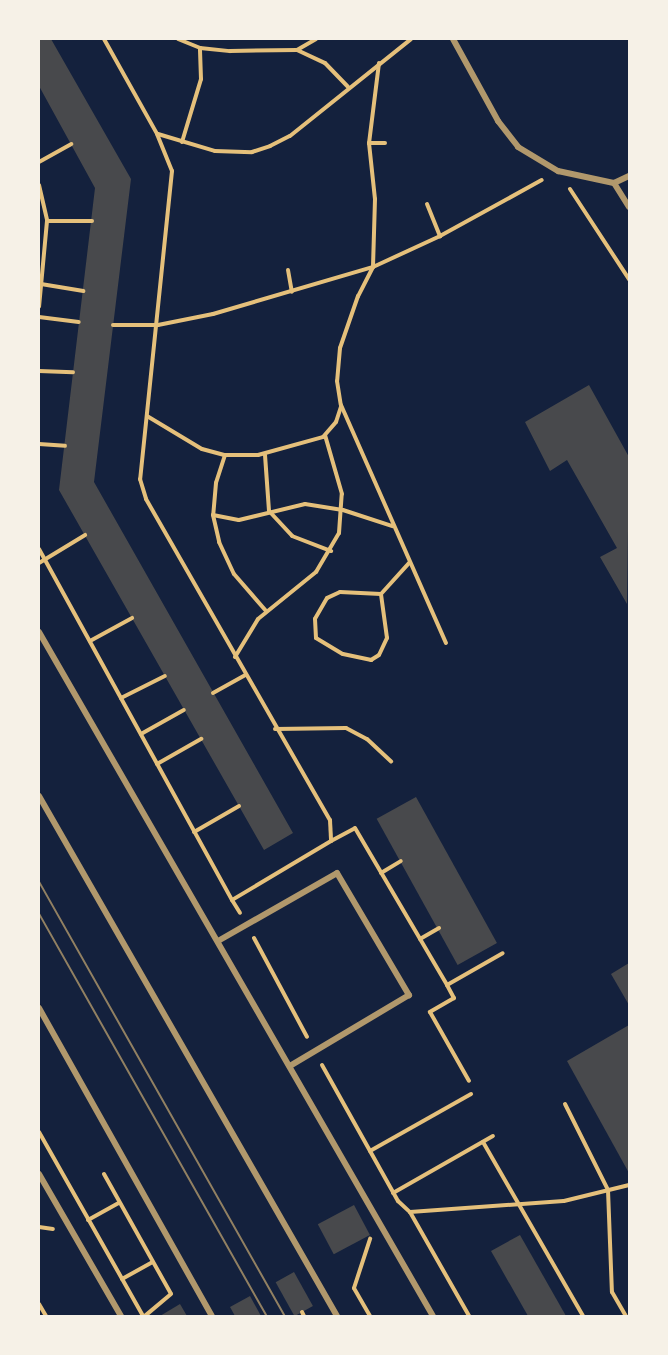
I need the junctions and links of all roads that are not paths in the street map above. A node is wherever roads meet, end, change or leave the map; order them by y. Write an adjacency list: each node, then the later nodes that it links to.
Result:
1 (453, 39): 3 (street)
2 (629, 176): 3 (street)
3 (614, 183): 4 (street)
4 (629, 207)
5 (39, 632): 7 (street)
6 (39, 796): 13 (street)
7 (218, 941): 9 (street); 9 (street)
8 (39, 1008): 12 (street)
9 (290, 1066): 14 (street)
10 (39, 1174): 11 (street)
11 (122, 1316)
12 (212, 1316)
13 (338, 1316)
14 (433, 1316)

